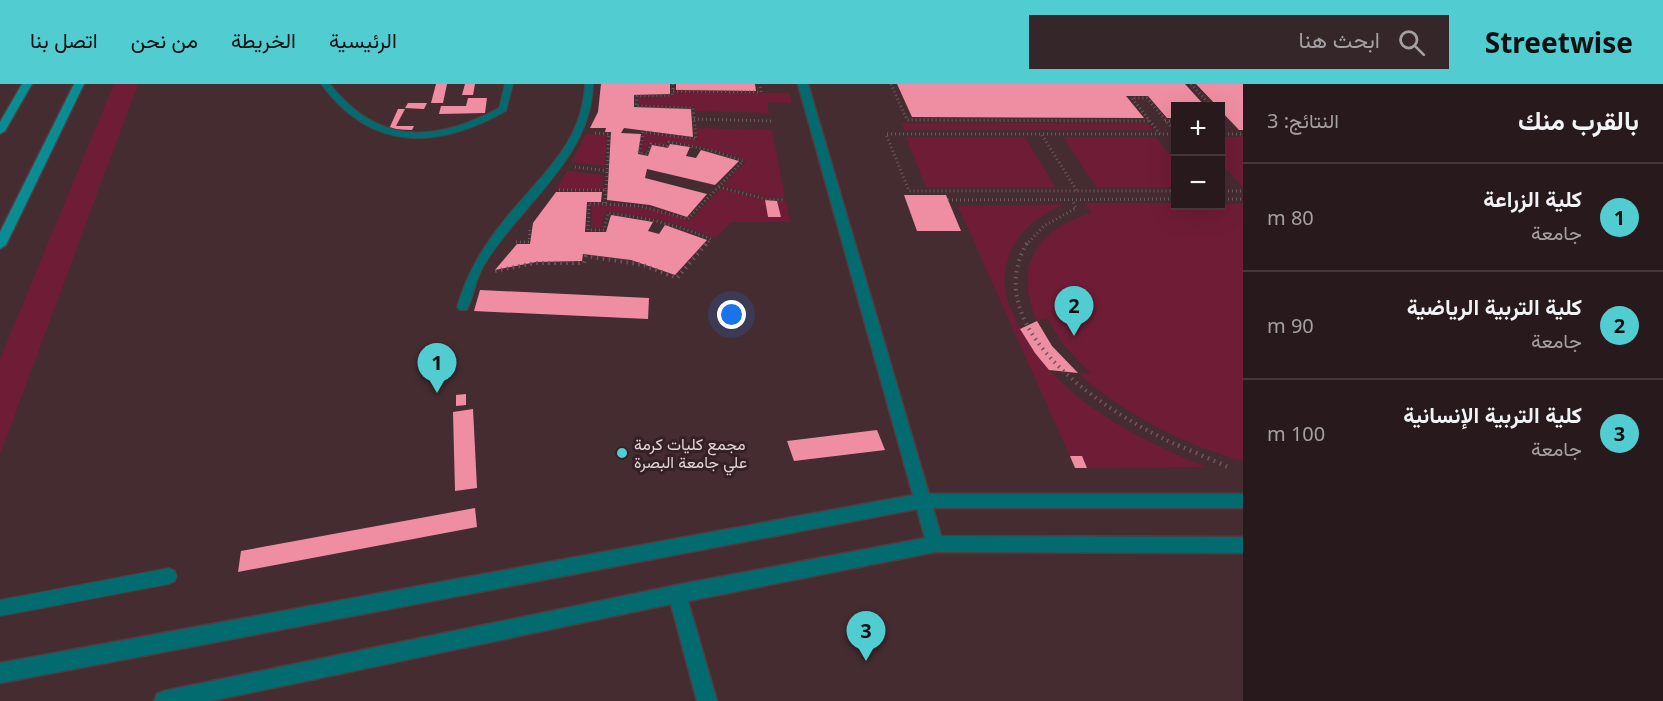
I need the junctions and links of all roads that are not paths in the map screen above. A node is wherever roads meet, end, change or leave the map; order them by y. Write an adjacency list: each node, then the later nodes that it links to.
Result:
1 (27, 84): 7 (street)
2 (79, 84): 8 (street)
3 (325, 84): 4 (lane)
4 (509, 84)
5 (589, 84): 9 (lane)
6 (803, 84): 10 (street)
7 (0, 131)
8 (0, 245)
9 (463, 307)
10 (922, 501): 11 (street); 12 (street); 17 (street)
11 (1243, 501)
12 (935, 544): 13 (street); 15 (street)
13 (1243, 545)
14 (169, 576): 16 (lane)
15 (677, 594): 18 (street); 19 (street)
16 (0, 608)
17 (0, 673)
18 (164, 701)
19 (707, 701)

